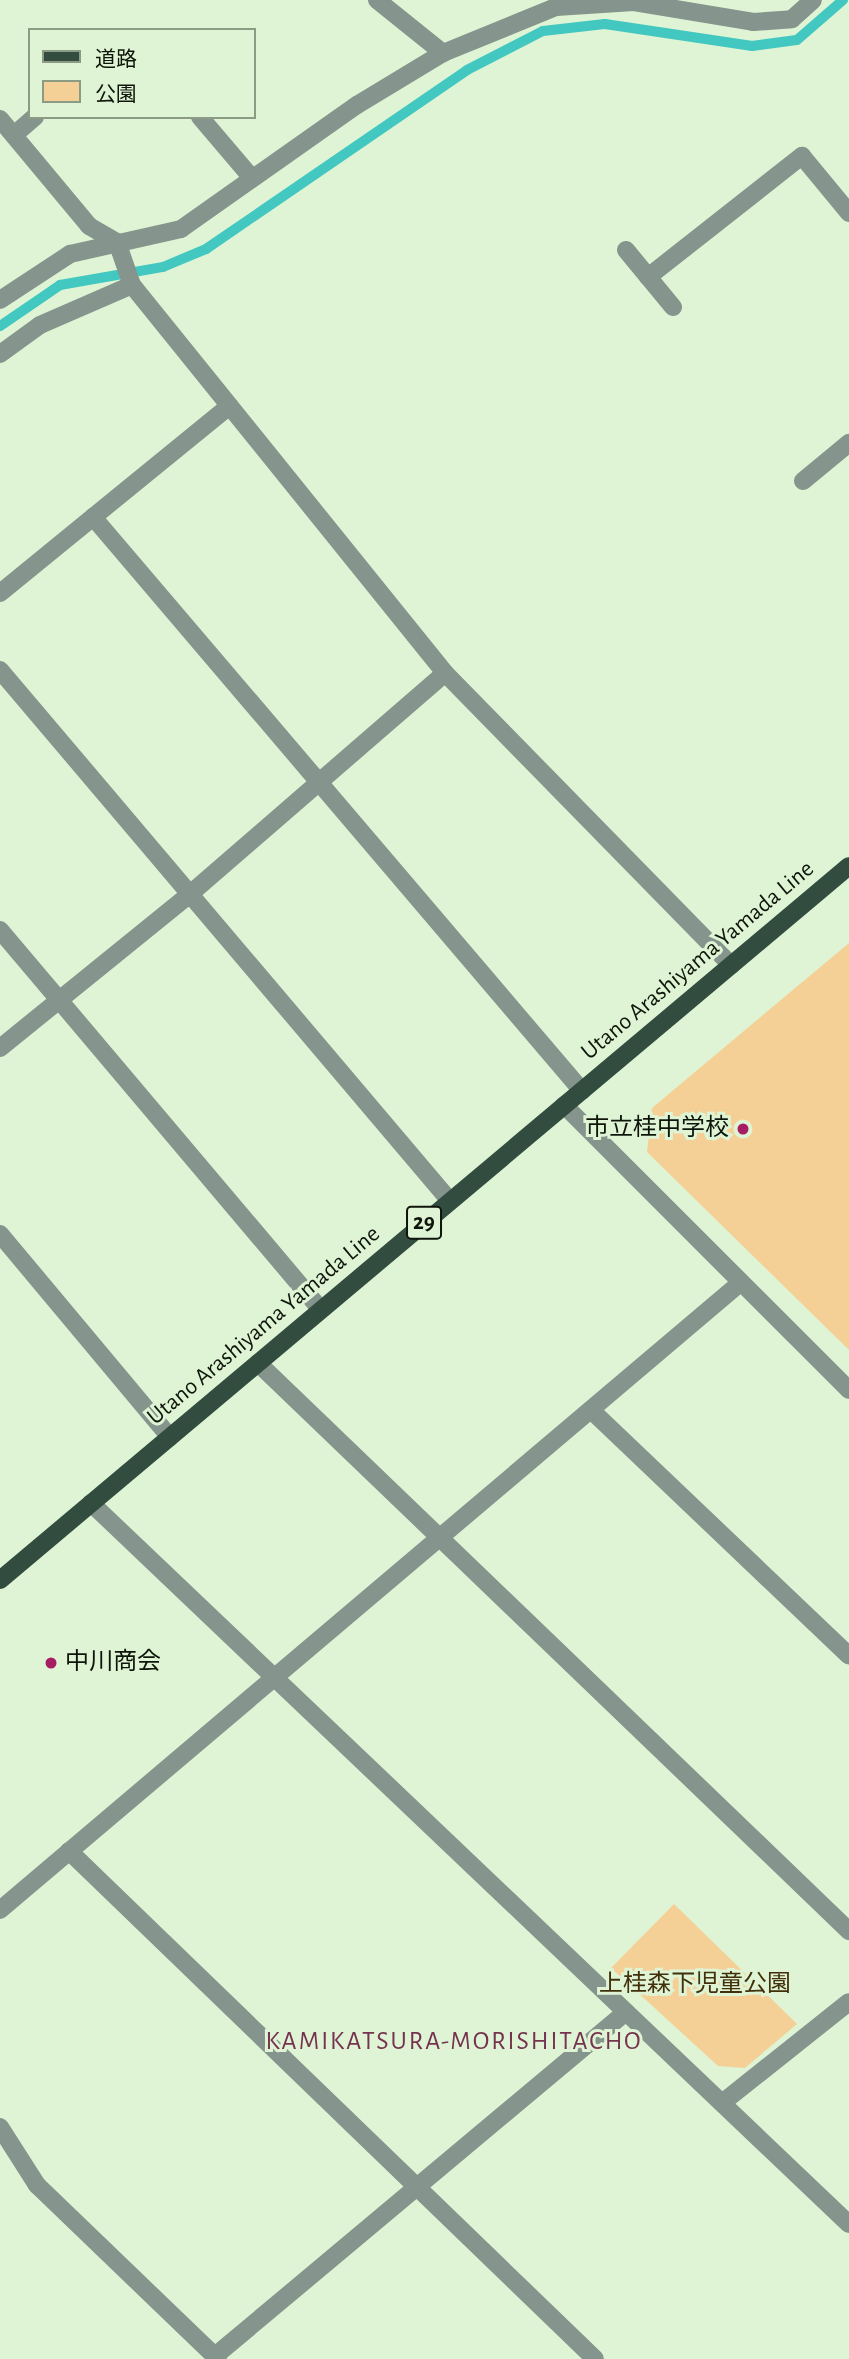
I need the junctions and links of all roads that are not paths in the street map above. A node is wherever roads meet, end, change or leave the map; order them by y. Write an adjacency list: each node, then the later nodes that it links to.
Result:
1 (377, 0): 4 (street)
2 (813, 0): 3 (street)
3 (556, 3): 4 (street)
4 (443, 53): 9 (street)
5 (33, 119): 8 (street)
6 (202, 119): 9 (street)
7 (0, 120): 8 (street)
8 (13, 135): 11 (street)
9 (252, 178): 11 (street)
10 (849, 213): 13 (street)
11 (117, 242): 14 (street); 15 (street)
12 (626, 250): 13 (street)
13 (648, 276): 16 (street)
14 (132, 285): 17 (street); 18 (street)
15 (0, 300)
16 (673, 307)
17 (0, 354)
18 (229, 406): 21 (street); 24 (street)
19 (849, 443): 20 (street)
20 (803, 481)
21 (93, 517): 22 (street); 25 (street)
22 (0, 593)
23 (0, 670): 27 (street)
24 (445, 673): 25 (street); 29 (street)
25 (319, 781): 27 (street); 32 (street)
26 (849, 866): 29 (main road, Utano Arashiyama Yamada Line / 29)
27 (190, 894): 30 (street); 34 (street)
28 (0, 930): 30 (street)
29 (731, 965): 32 (main road, Utano Arashiyama Yamada Line / 29)
30 (59, 1000): 31 (street); 37 (street)
31 (0, 1048)
32 (582, 1091): 33 (main road, Utano Arashiyama Yamada Line / 29)
33 (564, 1105): 34 (main road, Utano Arashiyama Yamada Line / 29); 36 (street)
34 (450, 1201): 37 (main road, Utano Arashiyama Yamada Line / 29)
35 (0, 1234): 41 (street)
36 (740, 1283): 39 (street); 40 (street)
37 (321, 1310): 38 (main road, Utano Arashiyama Yamada Line / 29)
38 (258, 1363): 41 (main road, Utano Arashiyama Yamada Line / 29); 43 (street)
39 (849, 1390)
40 (591, 1410): 43 (street); 45 (street)
41 (170, 1437): 42 (main road, Utano Arashiyama Yamada Line / 29)
42 (91, 1503): 44 (main road, Utano Arashiyama Yamada Line / 29); 46 (street)
43 (440, 1538): 46 (street); 49 (street)
44 (1, 1576)
45 (849, 1656)
46 (275, 1677): 47 (street); 51 (street)
47 (69, 1851): 48 (street); 54 (street)
48 (0, 1910)
49 (849, 1931)
50 (849, 2002): 52 (street)
51 (626, 2012): 52 (street); 54 (street)
52 (722, 2103): 55 (street)
53 (0, 2127): 56 (street)
54 (416, 2186): 56 (street); 57 (street)
55 (849, 2224)
56 (216, 2357)
57 (595, 2359)

